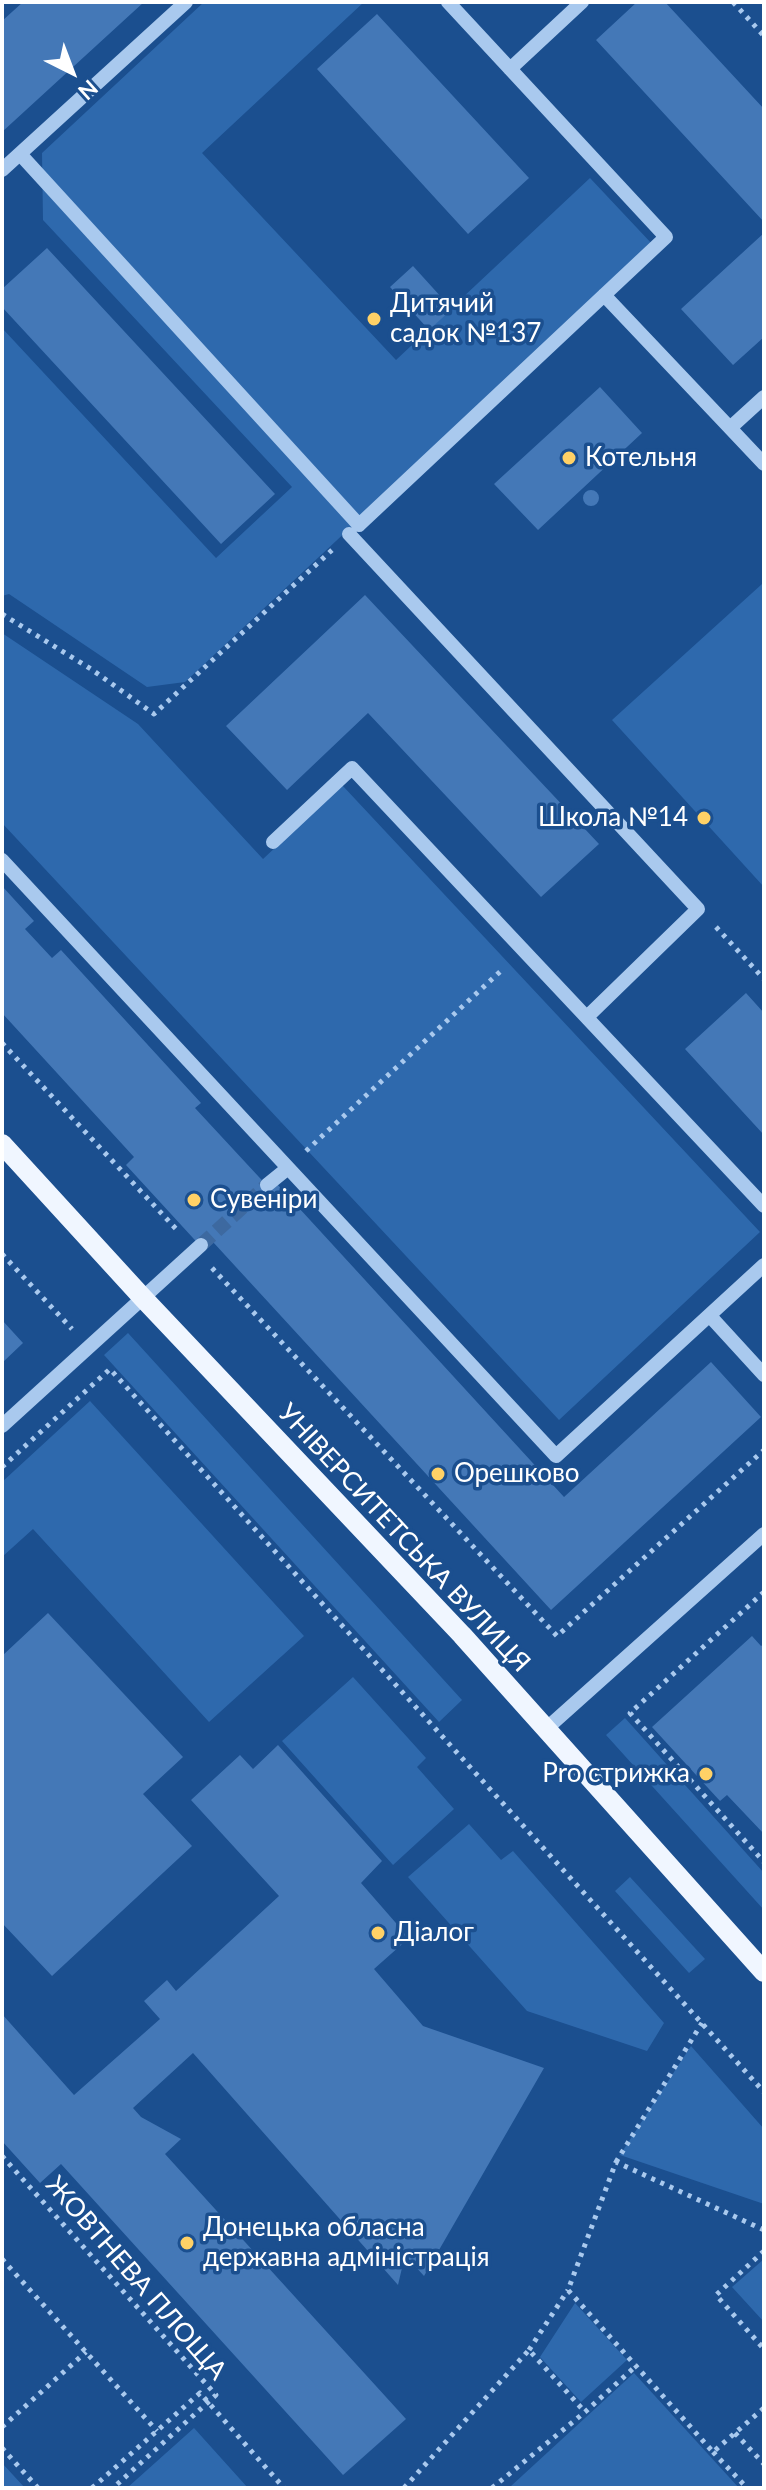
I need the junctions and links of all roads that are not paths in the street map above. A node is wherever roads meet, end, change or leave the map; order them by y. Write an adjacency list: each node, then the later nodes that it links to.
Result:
1 (186, 2): 5 (street)
2 (448, 2): 4 (street)
3 (582, 2): 4 (street)
4 (510, 69): 7 (street)
5 (20, 154): 6 (street); 7 (street)
6 (2, 170)
7 (604, 295): 9 (street)
8 (764, 397): 9 (street)
9 (730, 428): 10 (street)
10 (764, 464)
11 (349, 534): 14 (street)
12 (273, 842): 14 (street)
13 (2, 860): 16 (street)
14 (587, 1017): 18 (street)
15 (2, 1144): 21 (main road, УНІВЕРСИТЕТСЬКА ВУЛИЦЯ)
16 (288, 1168): 17 (street); 22 (street)
17 (267, 1185)
18 (764, 1206)
19 (198, 1248): 21 (street)
20 (764, 1265): 22 (street)
21 (143, 1298): 24 (street); 26 (main road, УНІВЕРСИТЕТСЬКА ВУЛИЦЯ)
22 (710, 1316): 23 (street)
23 (764, 1375)
24 (2, 1426)
25 (764, 1534): 26 (street)
26 (546, 1729): 27 (main road, УНІВЕРСИТЕТСЬКА ВУЛИЦЯ)
27 (760, 1961)

